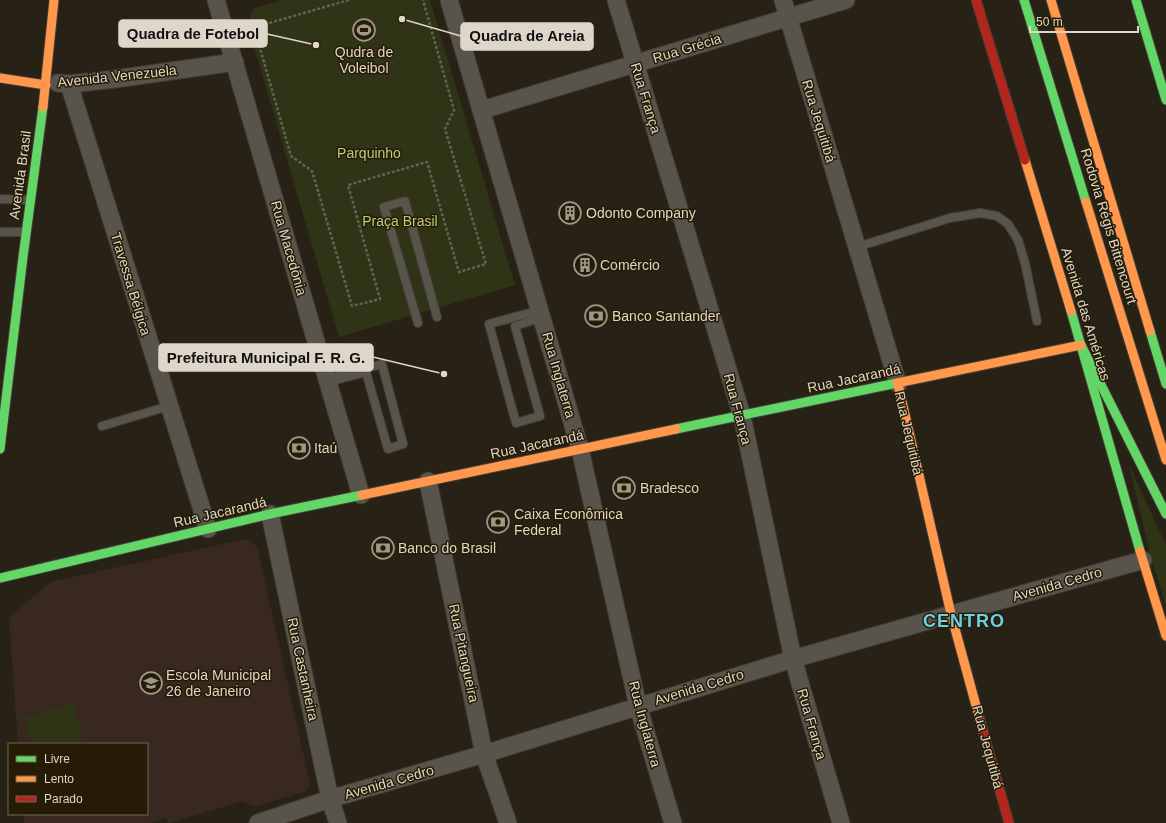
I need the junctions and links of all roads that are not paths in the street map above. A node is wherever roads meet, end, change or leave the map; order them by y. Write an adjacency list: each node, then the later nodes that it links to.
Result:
1 (54, 0): 15 (main road, Avenida Brasil)
2 (216, 0): 12 (street, Rua Macedônia)
3 (449, 0): 18 (street, Rua Inglaterra)
4 (616, 0): 13 (street, Rua França)
5 (782, 0): 11 (street, Rua Jequitibá)
6 (846, 0): 11 (street, Rua Grécia)
7 (976, 0): 28 (main road, Avenida das Américas)
8 (1024, 0): 37 (main road, Rodovia Régis Bittencourt)
9 (1051, 0): 31 (main road, Rodovia Régis Bittencourt)
10 (1136, 0): 17 (main road)
11 (788, 17): 13 (street, Rua Grécia); 23 (street, Rua Jequitibá)
12 (235, 62): 16 (street, Avenida Venezuela); 29 (street, Rua Macedônia)
13 (636, 64): 18 (street, Rua Grécia); 33 (street, Rua França)
14 (0, 78): 15 (main road, Avenida Venezuela)
15 (46, 84): 16 (street, Avenida Venezuela); 20 (main road, Avenida Brasil)
16 (70, 84): 32 (street, Travessa Bélgica)
17 (1165, 96)
18 (482, 110): 24 (street, Rua Inglaterra)
19 (0, 199): 20 (lane)
20 (30, 200): 22 (main road, Avenida Brasil)
21 (0, 232): 22 (lane)
22 (26, 232): 35 (main road, Avenida Brasil)
23 (857, 247): 26 (lane); 30 (street, Rua Jequitibá)
24 (541, 314): 24 (lane); 36 (street, Rua Inglaterra)
25 (437, 317): 27 (lane)
26 (1037, 321)
27 (418, 322)
28 (1082, 345): 30 (main road, Rua Jacarandá); 41 (main road); 43 (main road, Avenida das Américas)
29 (328, 380): 29 (lane); 39 (street, Rua Macedônia)
30 (898, 384): 33 (main road, Rua Jacarandá); 45 (main road, Rua Jequitibá)
31 (1166, 384)
32 (169, 406): 34 (lane); 42 (street, Travessa Bélgica)
33 (742, 416): 36 (main road, Rua Jacarandá); 47 (street, Rua França)
34 (102, 426)
35 (0, 449)
36 (580, 450): 38 (main road, Rua Jacarandá); 48 (street, Rua Inglaterra)
37 (1166, 460)
38 (428, 481): 39 (main road, Rua Jacarandá); 49 (street, Rua Pitangueira)
39 (361, 495): 40 (main road, Rua Jacarandá)
40 (270, 514): 42 (main road, Rua Jacarandá); 50 (street, Rua Castanheira)
41 (1166, 514)
42 (208, 529): 44 (main road, Rua Jacarandá)
43 (1143, 560): 45 (street, Avenida Cedro); 46 (main road, Avenida das Américas)
44 (0, 578)
45 (951, 614): 47 (street, Avenida Cedro); 56 (main road, Rua Jequitibá)
46 (1166, 636)
47 (793, 659): 48 (street, Avenida Cedro); 55 (street, Rua França)
48 (638, 706): 49 (street, Avenida Cedro); 54 (street, Rua Inglaterra)
49 (484, 754): 50 (street, Avenida Cedro); 53 (street, Rua Pitangueira)
50 (330, 799): 51 (street, Avenida Cedro); 52 (street, Rua Castanheira)
51 (258, 823)
52 (338, 823)
53 (508, 823)
54 (673, 823)
55 (841, 823)
56 (1009, 823)

